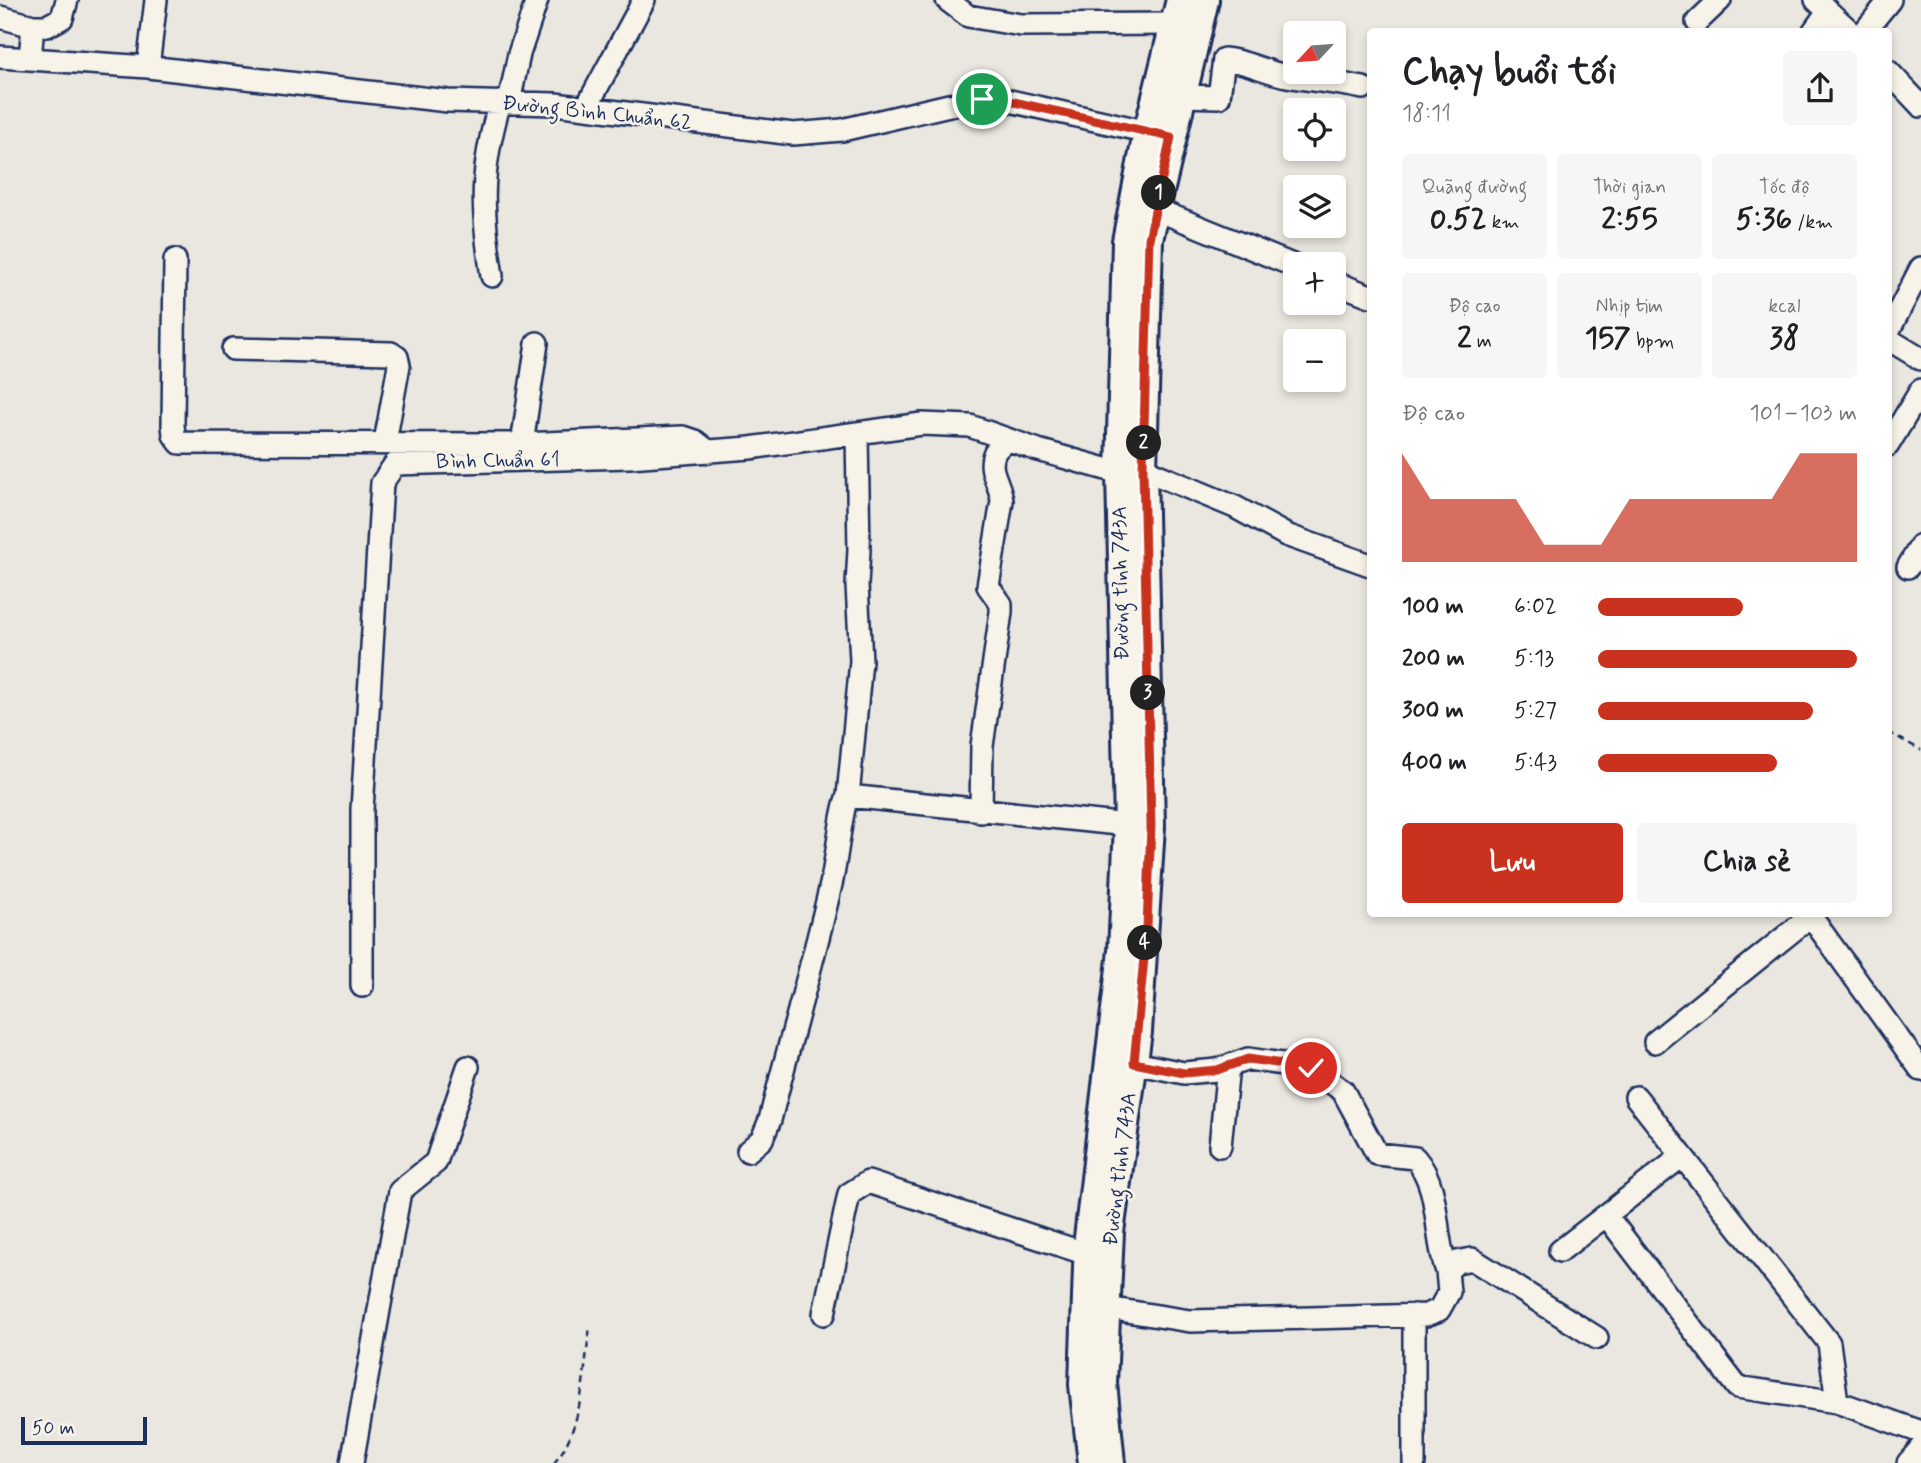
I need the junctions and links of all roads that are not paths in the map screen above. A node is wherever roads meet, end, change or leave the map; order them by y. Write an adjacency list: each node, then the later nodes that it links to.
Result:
1 (67, 0): 13 (street)
2 (156, 0): 19 (street)
3 (537, 0): 23 (street)
4 (644, 0): 25 (street)
5 (947, 0): 10 (street)
6 (1205, 0): 22 (main road, Đường tỉnh 743A)
7 (1720, 0): 12 (street)
8 (1890, 0): 16 (street)
9 (1822, 6): 14 (street); 15 (street)
10 (1177, 12): 26 (main road, Đường tỉnh 743A)
11 (0, 17): 13 (street)
12 (1697, 22)
13 (33, 26): 18 (street)
14 (1814, 28)
15 (1847, 28)
16 (1867, 28)
17 (0, 57): 18 (street, Đường Bình Chuẩn 62)
18 (30, 58): 19 (street, Đường Bình Chuẩn 62)
19 (148, 67): 23 (street, Đường Bình Chuẩn 62)
20 (1892, 75): 24 (street)
21 (1363, 88): 22 (street)
22 (1180, 96): 26 (main road, Đường tỉnh 743A)
23 (504, 103): 25 (street, Đường Bình Chuẩn 62); 31 (street)
24 (1921, 106)
25 (586, 108): 26 (street, Đường Bình Chuẩn 62)
26 (1159, 135): 27 (main road, Đường tỉnh 743A); 46 (main road, Đường tỉnh 743A)
27 (1155, 209): 29 (street); 46 (main road, Đường tỉnh 743A)
28 (175, 260): 43 (street)
29 (1283, 261)
30 (1921, 268): 34 (street)
31 (492, 276)
32 (1346, 287): 33 (street)
33 (1367, 295)
34 (1892, 324)
35 (1892, 341): 38 (street)
36 (537, 343): 44 (street)
37 (233, 349): 43 (street)
38 (1921, 359)
39 (1921, 390): 41 (street)
40 (857, 434): 42 (street, Bình Chuẩn 61); 45 (street, Bình Chuẩn 61); 50 (street)
41 (1892, 438)
42 (1005, 439): 46 (street, Bình Chuẩn 61); 51 (street)
43 (385, 442): 44 (street)
44 (522, 444): 45 (street)
45 (709, 452): 55 (street, Bình Chuẩn 61)
46 (1131, 471): 48 (street, Bình Chuẩn 61); 52 (main road, Đường tỉnh 743A); 57 (main road, Đường tỉnh 743A)
47 (1921, 545): 49 (street)
48 (1367, 564)
49 (1908, 567)
50 (848, 796): 51 (street); 63 (street)
51 (981, 812): 52 (street)
52 (1128, 825): 67 (main road, Đường tỉnh 743A)
53 (1808, 917): 56 (street)
54 (1811, 917): 60 (street)
55 (362, 986)
56 (1655, 1042)
57 (1134, 1063): 58 (street); 69 (main road, Đường tỉnh 743A)
58 (1228, 1066): 62 (street); 68 (street)
59 (468, 1067): 76 (street)
60 (1921, 1070)
61 (1636, 1097): 64 (street)
62 (1220, 1146)
63 (748, 1151)
64 (1682, 1156): 65 (street); 73 (street)
65 (1606, 1215): 66 (street); 73 (street)
66 (1560, 1251)
67 (1087, 1254): 70 (street); 77 (main road, Đường tỉnh 743A)
68 (1447, 1271): 71 (street); 72 (street)
69 (1107, 1308): 71 (street); 78 (main road, Đường tỉnh 743A)
70 (824, 1314)
71 (1414, 1315): 79 (street)
72 (1597, 1338)
73 (1837, 1402): 74 (street)
74 (1921, 1432)
75 (1921, 1448): 80 (street)
76 (352, 1463)
77 (1092, 1463)
78 (1111, 1463)
79 (1413, 1463)
80 (1908, 1463)

